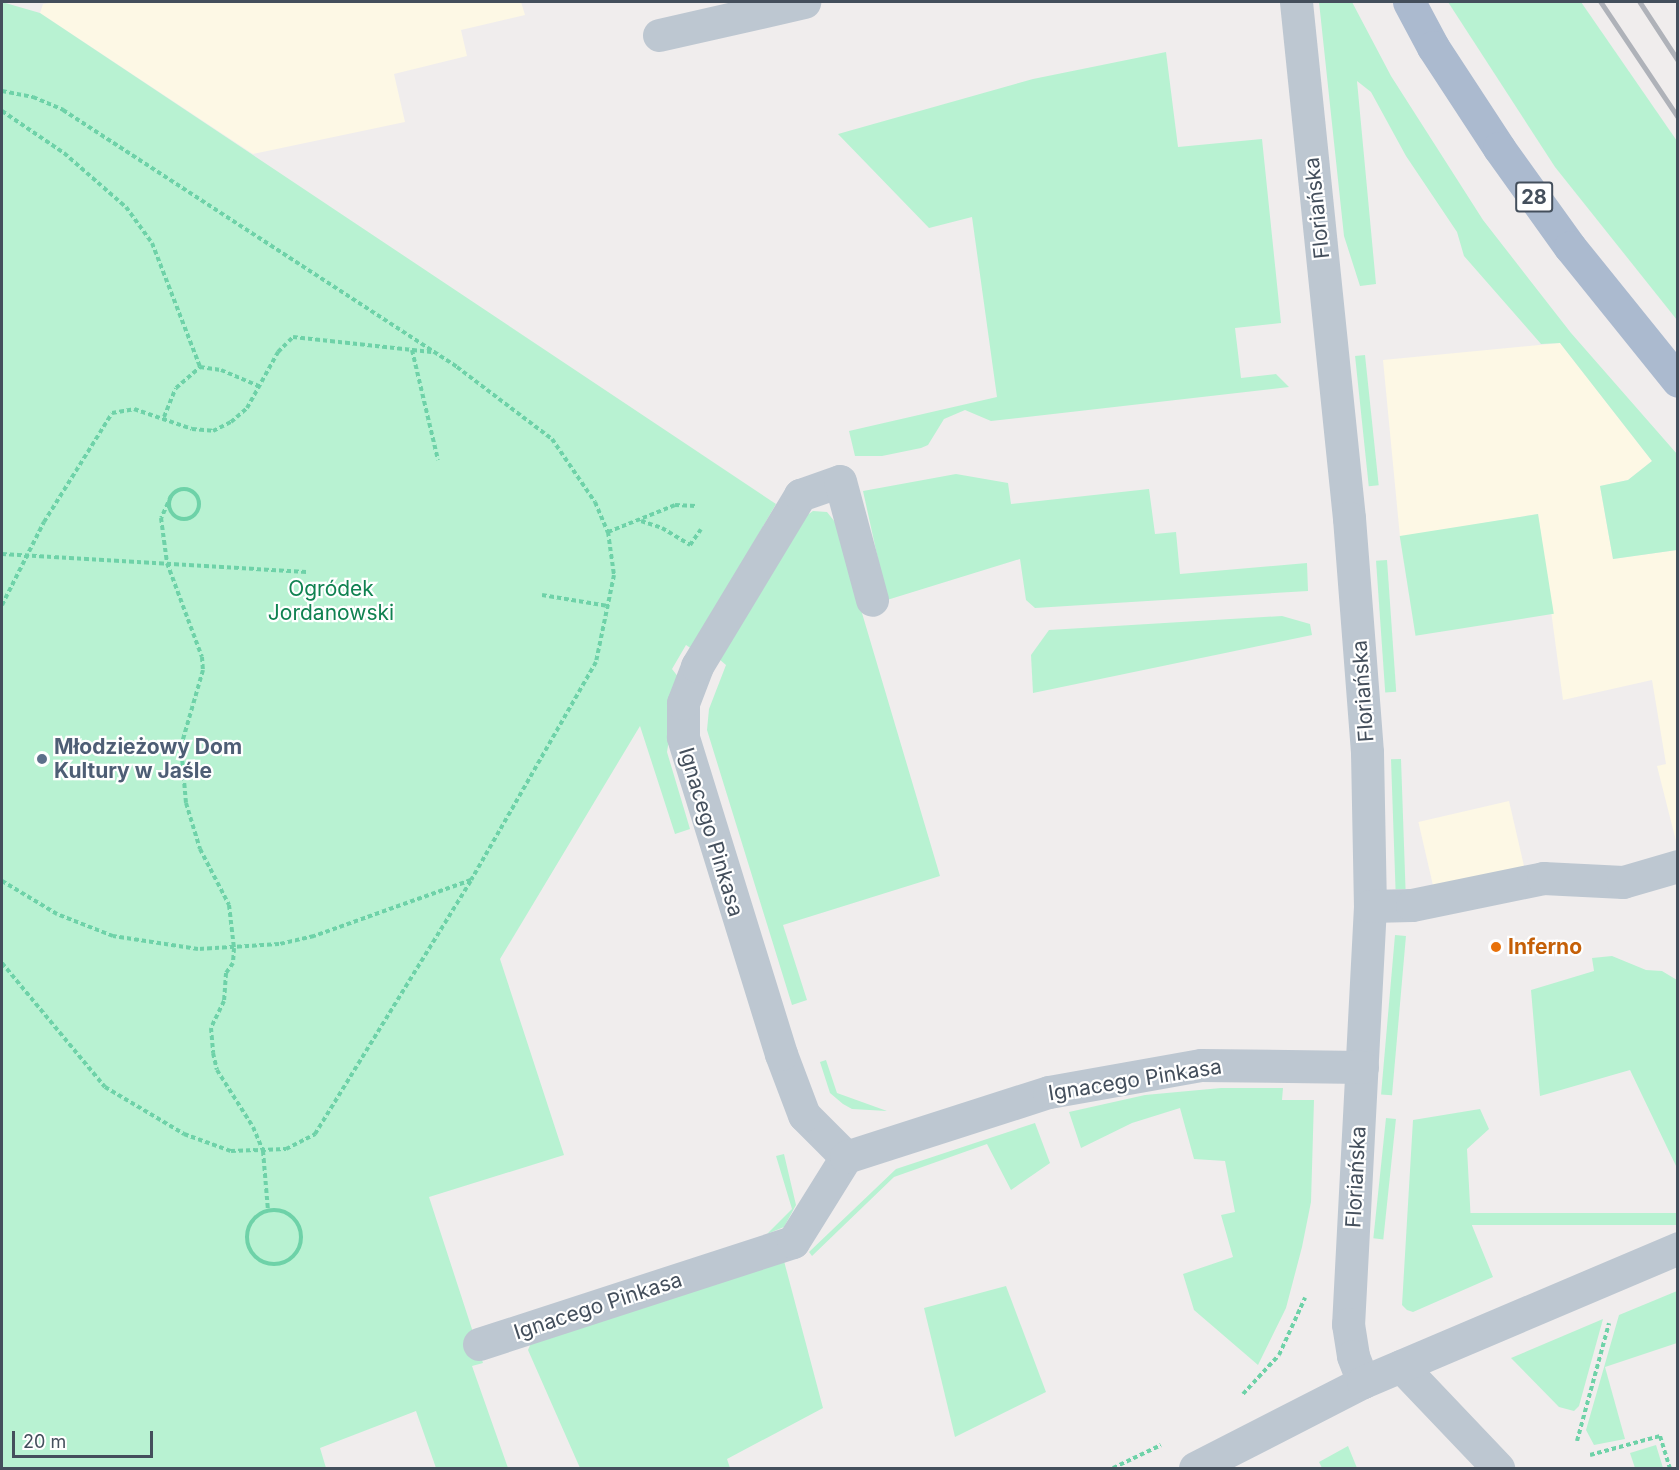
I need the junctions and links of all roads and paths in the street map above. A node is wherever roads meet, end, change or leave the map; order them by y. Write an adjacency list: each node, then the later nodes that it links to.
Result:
1 (798, 2): 4 (street)
2 (1296, 2): 30 (street, Floriańska)
3 (1409, 2): 10 (main road, 28)
4 (659, 35)
5 (2, 91): 8 (path)
6 (2, 111): 9 (path)
7 (412, 350): 8 (path); 11 (path); 13 (path)
8 (434, 352): 18 (path)
9 (200, 367): 11 (path); 12 (path)
10 (1677, 381)
11 (261, 387): 12 (path)
12 (164, 417): 20 (path)
13 (438, 460)
14 (171, 496): 14 (path); 21 (path)
15 (696, 506): 16 (path)
16 (640, 520): 17 (path); 18 (path)
17 (701, 529)
18 (608, 532): 26 (path)
19 (2, 554): 20 (path)
20 (27, 555): 21 (path); 25 (path)
21 (167, 563): 22 (path); 31 (path)
22 (306, 572)
23 (542, 594): 26 (path)
24 (872, 600): 35 (street, Ignacego Pinkasa)
25 (2, 605)
26 (608, 606): 28 (path)
27 (1677, 866): 30 (street)
28 (471, 880): 31 (path); 34 (path)
29 (2, 881): 31 (path)
30 (1370, 906): 33 (street, Floriańska)
31 (234, 948): 34 (path)
32 (2, 963): 34 (path)
33 (1362, 1067): 35 (street, Ignacego Pinkasa); 42 (street, Floriańska)
34 (263, 1151): 36 (path)
35 (846, 1157): 40 (street, Ignacego Pinkasa)
36 (268, 1211): 36 (path)
37 (1677, 1248): 41 (street)
38 (1308, 1287): 43 (path)
39 (1612, 1310): 44 (path)
40 (479, 1344)
41 (1401, 1366): 42 (street); 49 (street)
42 (1363, 1382): 48 (street)
43 (1238, 1398)
44 (1577, 1441)
45 (1163, 1443): 47 (path)
46 (1590, 1455): 50 (path)
47 (1113, 1468)
48 (1195, 1468)
49 (1498, 1468)
50 (1670, 1468)

